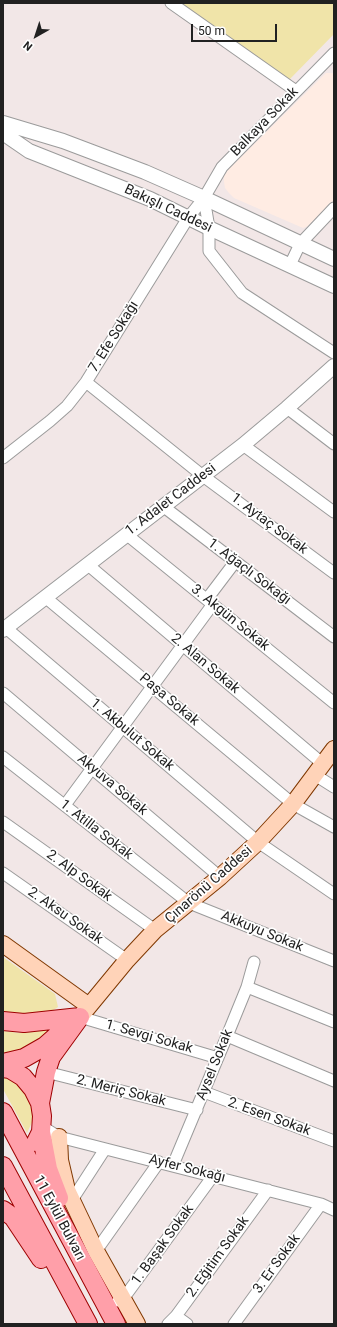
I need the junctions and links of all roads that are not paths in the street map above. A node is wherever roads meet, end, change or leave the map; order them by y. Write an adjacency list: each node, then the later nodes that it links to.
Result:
1 (171, 3): 3 (street)
2 (334, 53): 3 (street, Balkaya Sokak)
3 (296, 91): 6 (street, Balkaya Sokak)
4 (3, 123): 6 (street, Bakışlı Caddesi)
5 (3, 133): 8 (street, Bakışlı Caddesi)
6 (204, 198): 8 (street, 7. Efe Sokağı); 9 (street); 10 (street, Bakışlı Caddesi)
7 (334, 208): 10 (street)
8 (188, 218): 9 (street, Bakışlı Caddesi); 16 (street, 7. Efe Sokağı)
9 (209, 228): 12 (street, Bakışlı Caddesi); 14 (street)
10 (300, 244): 11 (street, Bakışlı Caddesi); 12 (street)
11 (334, 259)
12 (290, 266): 13 (street, Bakışlı Caddesi)
13 (334, 286)
14 (334, 352)
15 (334, 366): 17 (street, 1. Adalet Caddesi)
16 (86, 382): 20 (street, 7. Efe Sokağı); 21 (street, 1. Aytaç Sokak)
17 (287, 408): 18 (street); 19 (street, 1. Adalet Caddesi)
18 (334, 444)
19 (243, 445): 21 (street, 1. Adalet Caddesi); 23 (street)
20 (3, 458)
21 (203, 476): 22 (street, 1. Adalet Caddesi); 27 (street, 1. Aytaç Sokak)
22 (164, 506): 24 (street, 1. Adalet Caddesi); 25 (street, 1. Ağaçlı Sokağı)
23 (334, 512)
24 (126, 534): 26 (street, 1. Adalet Caddesi); 29 (street, 3. Akgün Sokak)
25 (236, 562): 29 (street); 31 (street, 1. Ağaçlı Sokağı)
26 (87, 564): 28 (street, 1. Adalet Caddesi); 32 (street, 2. Alan Sokak)
27 (334, 573)
28 (45, 597): 30 (street, 1. Adalet Caddesi); 33 (street, Paşa Sokak)
29 (210, 602): 32 (street); 35 (street, 3. Akgün Sokak)
30 (4, 629): 36 (street, 1. Akbulut Sokak)
31 (333, 634)
32 (182, 645): 33 (street); 40 (street, 2. Alan Sokak)
33 (152, 686): 36 (street); 42 (street, Paşa Sokak)
34 (3, 693): 39 (street, Akyuva Sokak)
35 (334, 703)
36 (122, 727): 39 (street); 46 (street, 1. Akbulut Sokak)
37 (334, 749): 40 (main road, Çınarönü Caddesi)
38 (3, 757): 43 (street, 1. Atilla Sokak)
39 (92, 768): 43 (street); 48 (street, Akyuva Sokak)
40 (319, 770): 41 (street, 2. Alan Sokak); 42 (main road, Çınarönü Caddesi)
41 (334, 787)
42 (293, 804): 45 (street, Paşa Sokak); 46 (main road, Çınarönü Caddesi)
43 (65, 805): 50 (street, 1. Atilla Sokak)
44 (3, 822): 51 (street, 2. Alp Sokak)
45 (334, 827)
46 (258, 842): 48 (main road, Çınarönü Caddesi); 49 (street, 1. Akbulut Sokak)
47 (3, 873): 53 (street, 2. Aksu Sokak)
48 (220, 877): 50 (main road, Çınarönü Caddesi)
49 (334, 894)
50 (190, 904): 51 (main road, Çınarönü Caddesi); 54 (street, Akkuyu Sokak)
51 (155, 930): 53 (main road, Çınarönü Caddesi)
52 (3, 944): 57 (main road)
53 (127, 960): 57 (main road, Çınarönü Caddesi)
54 (334, 961)
55 (254, 962): 56 (street, Aysel Sokak)
56 (247, 987): 59 (street); 60 (street, Aysel Sokak)
57 (84, 1012): 58 (main road); 61 (street, 1. Sevgi Sokak); 62 (main road); 64 (main road)
58 (3, 1021)
59 (334, 1022)
60 (227, 1036): 61 (street, Aysel Sokak); 65 (street)
61 (218, 1058): 66 (street, Aysel Sokak)
62 (3, 1063)
63 (3, 1068): 67 (main road)
64 (46, 1072): 67 (main road); 68 (street, 2. Meriç Sokak)
65 (334, 1081)
66 (204, 1092): 68 (street, Aysel Sokak); 72 (street, 2. Esen Sokak)
67 (40, 1102): 70 (main road)
68 (197, 1110): 76 (street, Aysel Sokak)
69 (3, 1112): 74 (main road, 11 Eylül Bulvarı)
70 (41, 1129): 71 (street, Ayfer Sokağı); 74 (main road); 85 (main road)
71 (59, 1137): 73 (street, Ayfer Sokağı); 80 (main road)
72 (334, 1141)
73 (106, 1149): 75 (street, Ayfer Sokağı); 80 (street)
74 (26, 1156): 77 (main road); 85 (main road, 11 Eylül Bulvarı)
75 (159, 1162): 76 (street, Ayfer Sokağı); 84 (street)
76 (173, 1165): 78 (street, Ayfer Sokağı)
77 (3, 1167): 90 (main road, 11 Eylül Bulvarı)
78 (213, 1176): 79 (street, Ayfer Sokağı); 86 (street, 1. Başak Sokak)
79 (268, 1190): 81 (street, Ayfer Sokağı); 88 (street, 2. Eğitim Sokak)
80 (72, 1200): 84 (main road)
81 (320, 1204): 83 (street, Ayfer Sokağı); 94 (street, 3. Er Sokak)
82 (3, 1210): 89 (main road)
83 (334, 1210)
84 (96, 1250): 86 (main road)
85 (85, 1266): 87 (main road, 11 Eylül Bulvarı)
86 (123, 1299): 87 (street, 1. Başak Sokak); 92 (main road)
87 (106, 1305): 91 (main road, 11 Eylül Bulvarı)
88 (172, 1320): 93 (street)
89 (83, 1324)
90 (88, 1324)
91 (116, 1324)
92 (137, 1324)
93 (187, 1324)
94 (234, 1324)

